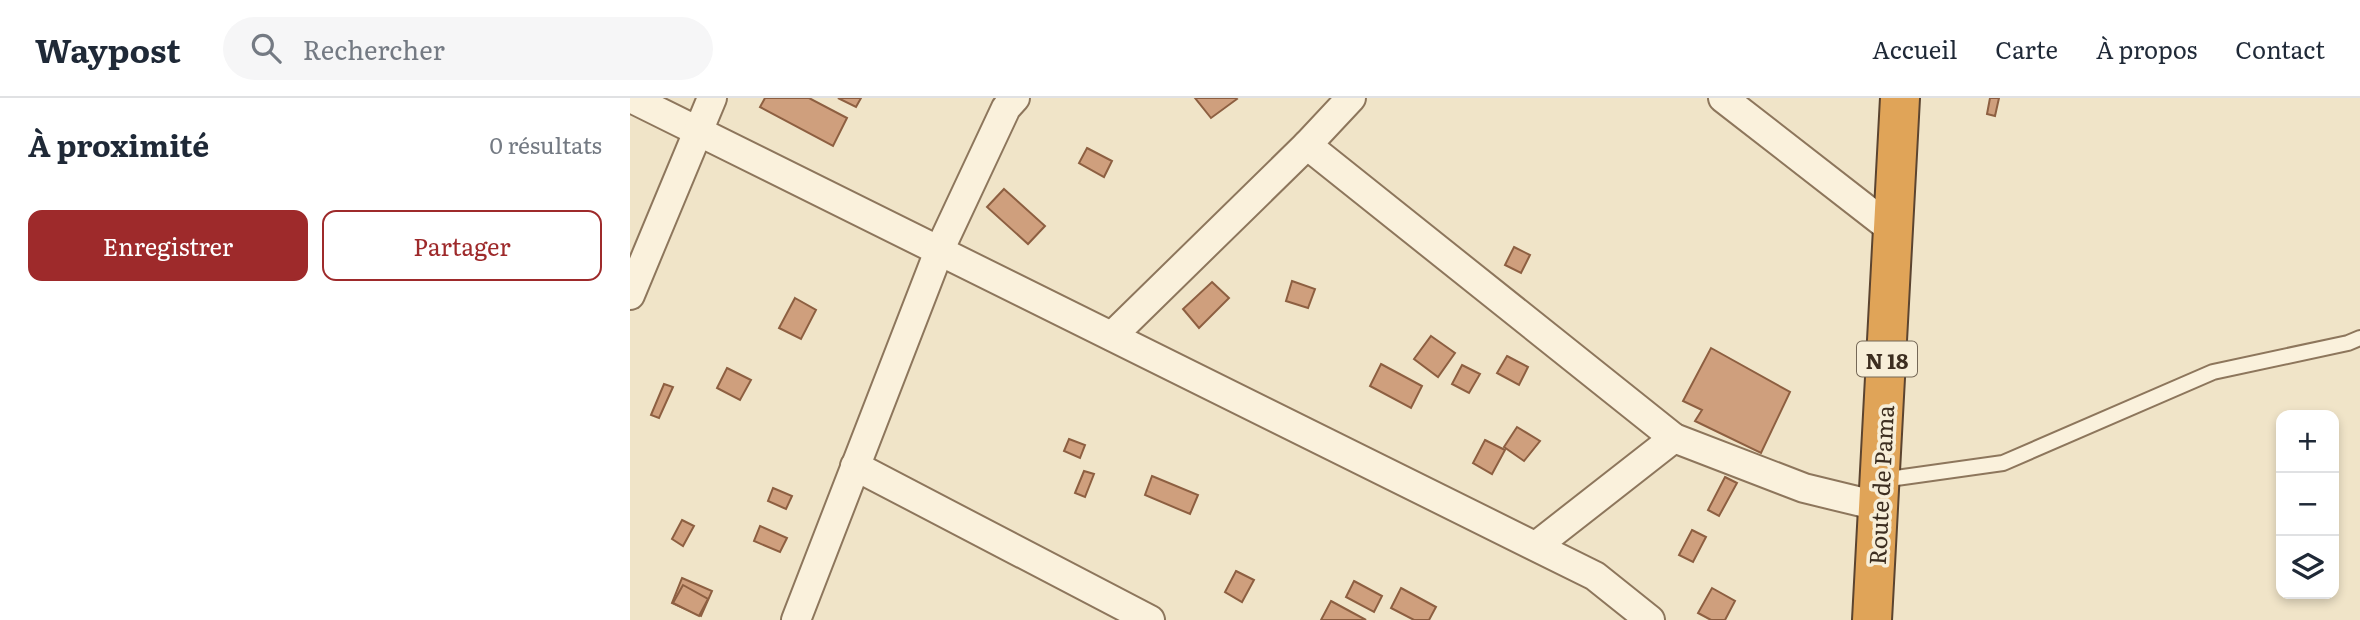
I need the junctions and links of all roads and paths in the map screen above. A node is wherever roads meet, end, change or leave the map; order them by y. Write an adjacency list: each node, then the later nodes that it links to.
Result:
1 (631, 98): 7 (street)
2 (712, 98): 7 (street)
3 (1015, 98): 10 (street)
4 (1351, 98): 8 (street)
5 (1723, 98): 9 (street)
6 (1900, 98): 9 (highway, Route de Pama / N 18)
7 (697, 131): 10 (street); 11 (street)
8 (1307, 145): 12 (street); 14 (street)
9 (1894, 231): 16 (highway, Route de Pama / N 18)
10 (939, 251): 12 (street); 15 (street)
11 (630, 295)
12 (1112, 336): 17 (street)
13 (2360, 338): 16 (lane)
14 (1674, 438): 16 (street); 17 (street)
15 (855, 466): 19 (street); 20 (street)
16 (1879, 494): 21 (highway, Route de Pama / N 18)
17 (1536, 546): 18 (street)
18 (1635, 614)
19 (796, 620)
20 (1150, 620)
21 (1872, 620)

